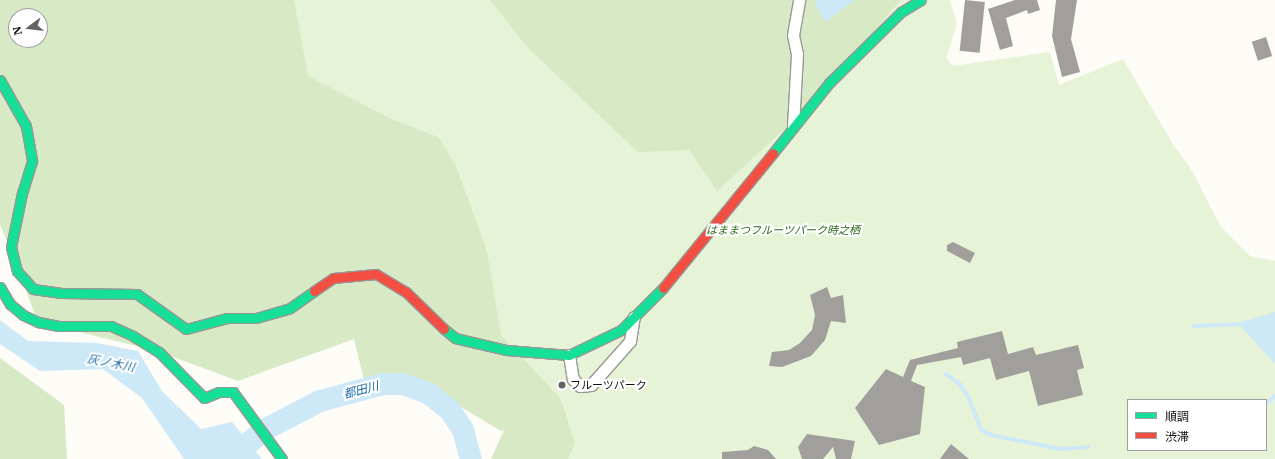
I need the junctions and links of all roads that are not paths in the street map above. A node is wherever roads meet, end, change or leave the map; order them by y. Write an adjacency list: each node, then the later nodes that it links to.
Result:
1 (799, 0): 4 (street)
2 (920, 0): 4 (street)
3 (0, 80): 7 (street)
4 (793, 126): 6 (street)
5 (0, 287): 8 (street)
6 (634, 317): 7 (street); 7 (street)
7 (570, 355)
8 (282, 459)

